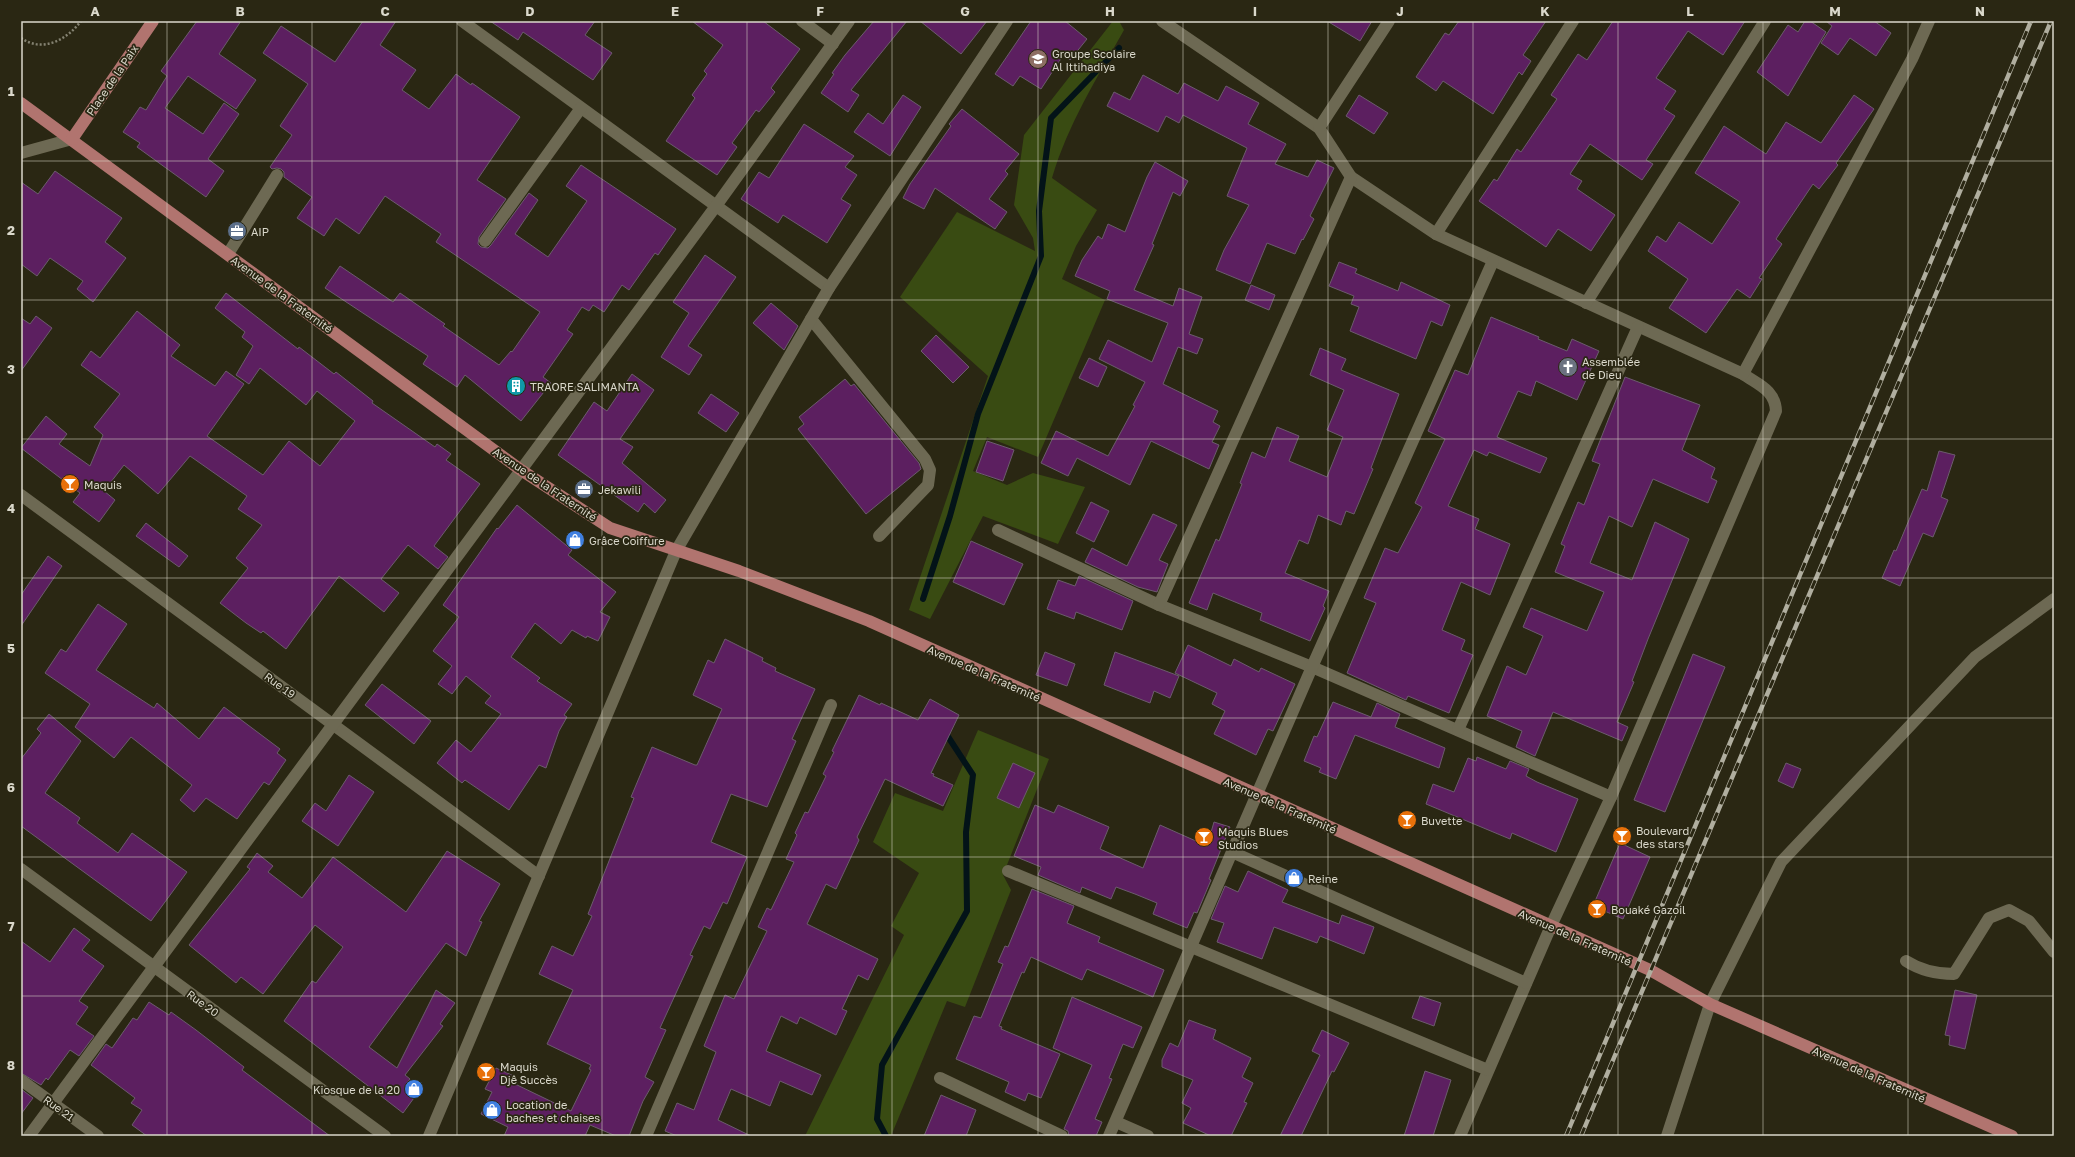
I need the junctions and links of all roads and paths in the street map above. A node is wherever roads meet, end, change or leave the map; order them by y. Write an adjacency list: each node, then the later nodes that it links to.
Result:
1 (81, 21): 12 (path)
2 (153, 21): 17 (main road, Place de la Paix)
3 (462, 21): 15 (street)
4 (802, 21): 13 (street)
5 (849, 21): 13 (street)
6 (1007, 21): 26 (street)
7 (1162, 21): 16 (street)
8 (1389, 21): 16 (street)
9 (1573, 21): 22 (street)
10 (1765, 21): 27 (street)
11 (1929, 21): 30 (street)
12 (21, 38)
13 (833, 44): 21 (street)
14 (21, 103): 17 (main road, Avenue de la Fraternité)
15 (581, 108): 21 (street); 23 (street)
16 (1319, 128): 20 (street)
17 (72, 139): 18 (street); 24 (main road, Avenue de la Fraternité)
18 (21, 153)
19 (277, 176): 24 (street)
20 (1351, 177): 22 (street); 37 (street)
21 (716, 206): 26 (street); 31 (street)
22 (1436, 234): 25 (street)
23 (486, 241)
24 (228, 254): 31 (main road, Avenue de la Fraternité)
25 (1493, 261): 27 (street); 38 (street)
26 (829, 288): 28 (street)
27 (1586, 303): 29 (street)
28 (811, 320): 34 (street); 35 (street)
29 (1638, 326): 30 (street); 41 (street)
30 (1743, 374): 43 (street)
31 (521, 470): 35 (main road, Avenue de la Fraternité); 40 (street)
32 (21, 495): 40 (street, Rue 19)
33 (998, 530): 37 (street)
34 (879, 536)
35 (676, 551): 42 (main road, Avenue de la Fraternité); 47 (street)
36 (2054, 599): 54 (street)
37 (1160, 605): 38 (street)
38 (1312, 667): 41 (street); 42 (street)
39 (831, 705): 64 (street)
40 (333, 724): 47 (street, Rue 19); 52 (street)
41 (1458, 730): 43 (street)
42 (1257, 795): 44 (street); 48 (main road, Avenue de la Fraternité)
43 (1611, 796): 48 (street)
44 (1232, 852): 49 (street); 53 (street)
45 (21, 869): 52 (street, Rue 20)
46 (1008, 871): 49 (street)
47 (539, 876): 63 (street)
48 (1551, 926): 53 (street); 54 (main road, Avenue de la Fraternité)
49 (1191, 947): 55 (street); 59 (street)
50 (2054, 952): 51 (street)
51 (1906, 961)
52 (153, 967): 58 (street); 62 (street, Rue 20)
53 (1526, 983): 55 (street)
54 (1710, 1004): 69 (street); 70 (main road, Avenue de la Fraternité)
55 (1488, 1070): 68 (street)
56 (940, 1078): 65 (street)
57 (21, 1080): 58 (street, Rue 21)
58 (53, 1103): 60 (street); 61 (street, Rue 21)
59 (1116, 1122): 66 (street); 67 (street)
60 (29, 1136)
61 (98, 1136)
62 (384, 1136)
63 (429, 1136)
64 (646, 1136)
65 (1062, 1136)
66 (1109, 1136)
67 (1148, 1136)
68 (1460, 1136)
69 (1667, 1136)
70 (2012, 1136)

